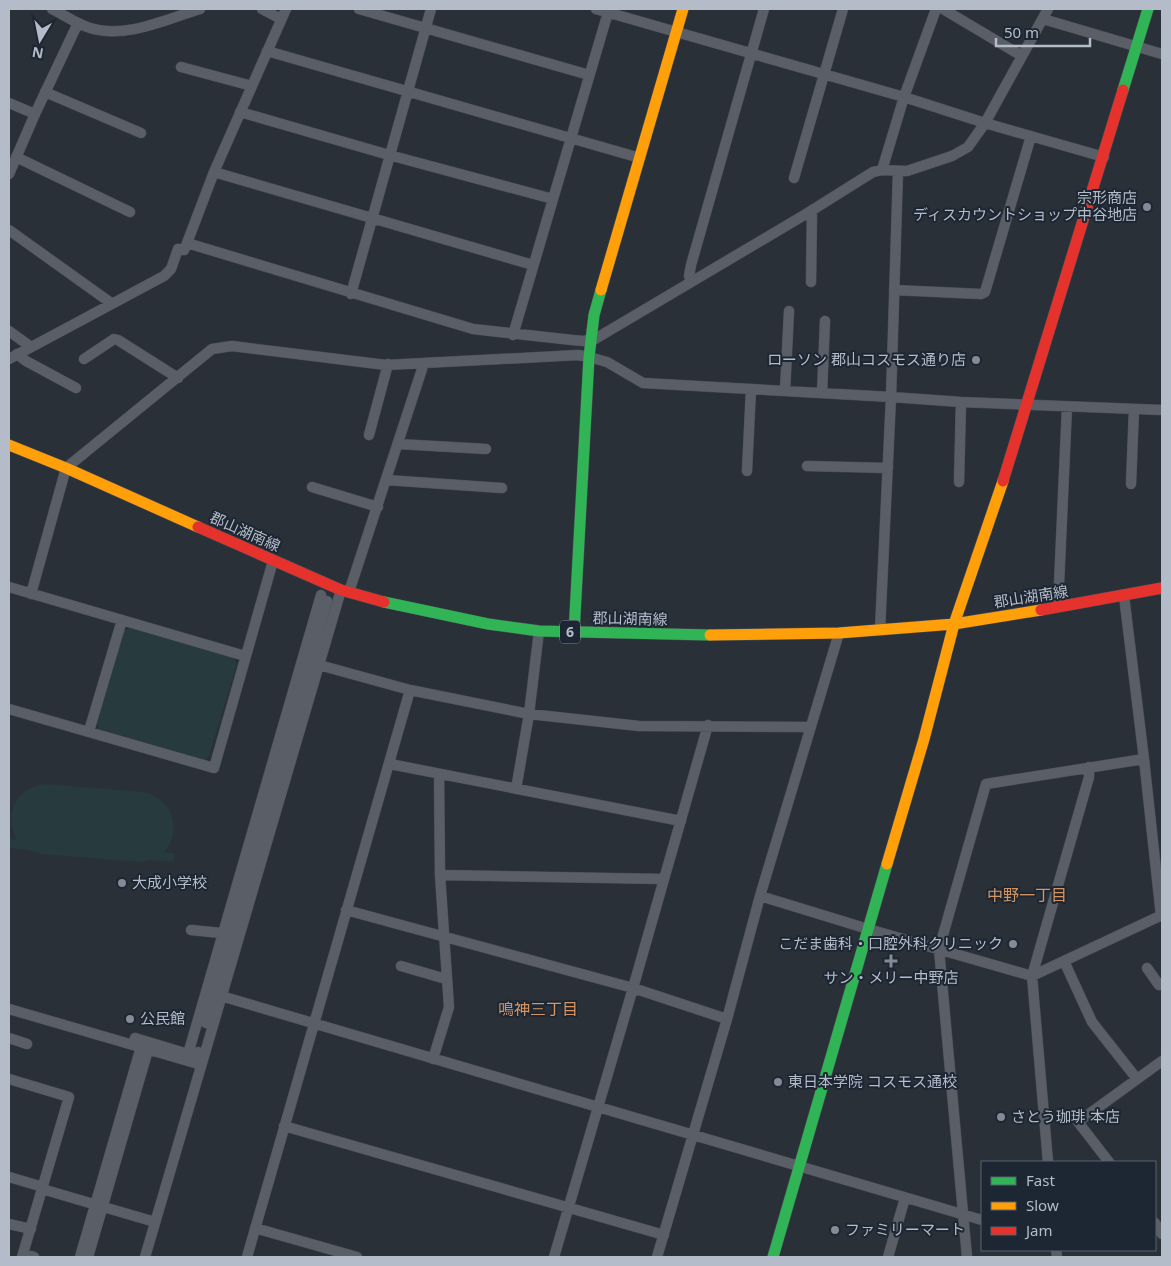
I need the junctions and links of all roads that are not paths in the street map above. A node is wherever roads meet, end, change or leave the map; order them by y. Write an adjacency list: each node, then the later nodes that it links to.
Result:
1 (52, 9): 18 (street)
2 (200, 9): 18 (street)
3 (262, 9): 16 (street)
4 (286, 9): 16 (street)
5 (359, 9): 19 (street)
6 (431, 9): 19 (street)
7 (596, 9): 15 (street)
8 (683, 9): 20 (street)
9 (764, 9): 23 (street)
10 (843, 9): 27 (street)
11 (936, 9): 32 (street)
12 (943, 9): 25 (street)
13 (1048, 9): 17 (street)
14 (1148, 9): 21 (street)
15 (608, 10): 20 (street); 28 (street)
16 (281, 19): 22 (street)
17 (1043, 19): 21 (street); 25 (street)
18 (78, 23): 31 (street)
19 (426, 28): 28 (street); 30 (street)
20 (676, 32): 23 (street); 43 (street)
21 (1138, 46): 24 (street); 42 (street)
22 (267, 51): 29 (street); 30 (street)
23 (751, 54): 27 (street); 56 (street)
24 (1162, 54)
25 (1022, 56): 36 (street)
26 (181, 67): 29 (street)
27 (824, 74): 32 (street); 48 (street)
28 (589, 75): 39 (street)
29 (252, 86): 34 (street)
30 (407, 91): 39 (street); 40 (street)
31 (45, 92): 35 (street); 37 (street)
32 (904, 97): 36 (street); 44 (street)
33 (9, 103): 35 (street)
34 (240, 112): 40 (street); 46 (street)
35 (35, 114): 41 (street)
36 (985, 122): 38 (street); 45 (street)
37 (141, 133)
38 (1031, 136): 42 (street); 58 (street)
39 (571, 138): 43 (street); 49 (street)
40 (389, 155): 49 (street); 52 (street)
41 (16, 157): 47 (street); 51 (street)
42 (1104, 157): 79 (street)
43 (640, 158): 65 (street)
44 (882, 170): 45 (street); 50 (street)
45 (898, 171): 58 (street)
46 (214, 172): 52 (street); 54 (street)
47 (9, 174)
48 (794, 178)
49 (553, 199): 55 (street)
50 (812, 210): 56 (street); 57 (street)
51 (130, 212)
52 (372, 218): 55 (street); 59 (street)
53 (9, 230): 60 (street)
54 (187, 243): 59 (street); 60 (street)
55 (533, 265): 64 (street)
56 (691, 281): 65 (street)
57 (811, 282)
58 (894, 290): 77 (street)
59 (351, 294): 64 (street)
60 (111, 303): 66 (street)
61 (789, 311): 75 (street)
62 (825, 321): 76 (street)
63 (9, 331): 66 (street)
64 (513, 335): 65 (street)
65 (590, 339): 68 (street)
66 (31, 346): 67 (street)
67 (13, 356): 73 (street)
68 (589, 356): 70 (street); 74 (street); 108 (street)
69 (84, 358): 72 (street)
70 (424, 363): 71 (street); 84 (street)
71 (388, 364): 72 (street); 83 (street)
72 (178, 378): 88 (street)
73 (76, 388)
74 (751, 389): 75 (street); 90 (street)
75 (785, 391): 76 (street)
76 (822, 393): 77 (street)
77 (891, 397): 78 (street); 89 (street)
78 (961, 402): 79 (street); 92 (street)
79 (1026, 404): 80 (street); 105 (street)
80 (1067, 407): 81 (street); 103 (street)
81 (1134, 409): 82 (street); 93 (street)
82 (1162, 410)
83 (369, 435)
84 (398, 444): 86 (street); 91 (street)
85 (9, 445): 88 (street, 郡山湖南線 / 6)
86 (486, 449)
87 (807, 466): 89 (street)
88 (66, 468): 97 (street, 郡山湖南線 / 6); 101 (street)
89 (888, 468): 106 (street)
90 (747, 470)
91 (386, 480): 95 (street); 96 (street)
92 (959, 482)
93 (1131, 484)
94 (312, 487): 96 (street)
95 (502, 488)
96 (378, 507): 100 (street)
97 (273, 561): 100 (street, 郡山湖南線 / 6); 110 (street)
98 (9, 587): 101 (street)
99 (1162, 588): 102 (street, 郡山湖南線 / 6)
100 (345, 591): 107 (street, 郡山湖南線 / 6); 111 (street)
101 (31, 594): 104 (street)
102 (1124, 596): 103 (street, 郡山湖南線 / 6); 118 (street)
103 (1058, 608): 105 (street, 郡山湖南線 / 6)
104 (122, 620): 110 (street); 117 (street)
105 (954, 624): 106 (street, 郡山湖南線 / 6); 129 (street)
106 (880, 630): 109 (street, 郡山湖南線 / 6)
107 (540, 631): 108 (street, 郡山湖南線 / 6); 114 (street)
108 (574, 633): 109 (street, 郡山湖南線 / 6)
109 (839, 633): 116 (street)
110 (245, 656): 117 (street)
111 (319, 665): 112 (street); 141 (street)
112 (410, 690): 114 (street); 119 (street)
113 (9, 709): 117 (street)
114 (529, 714): 115 (street); 122 (street)
115 (708, 725): 116 (street); 123 (street)
116 (811, 727): 126 (street)
117 (89, 731)
118 (1144, 759): 120 (street); 128 (street)
119 (390, 764): 121 (street); 127 (street)
120 (1089, 768): 133 (street); 137 (street)
121 (439, 774): 122 (street); 124 (street)
122 (516, 789): 123 (street)
123 (680, 821): 125 (street)
124 (440, 875): 125 (street); 132 (street)
125 (664, 879): 140 (street)
126 (760, 896): 129 (street); 144 (street)
127 (346, 910): 132 (street); 145 (street)
128 (1162, 915): 134 (street)
129 (868, 929): 133 (street); 158 (street)
130 (191, 930): 131 (street)
131 (221, 933)
132 (443, 936): 138 (street); 140 (street)
133 (939, 949): 137 (street); 164 (street)
134 (1064, 961): 137 (street); 152 (street)
135 (401, 966): 138 (street)
136 (1147, 968): 139 (street)
137 (1032, 976): 156 (street)
138 (446, 979): 149 (street)
139 (1162, 983)
140 (633, 988): 144 (street); 153 (street)
141 (221, 996): 145 (street); 166 (street)
142 (9, 1002): 148 (street)
143 (9, 1009): 148 (street)
144 (728, 1019): 155 (street)
145 (315, 1024): 149 (street); 154 (street)
146 (9, 1038): 147 (street)
147 (27, 1044)
148 (145, 1048): 162 (street)
149 (433, 1059): 153 (street)
150 (1162, 1061): 152 (street)
151 (9, 1079): 160 (street)
152 (1137, 1079): 157 (street)
153 (597, 1108): 155 (street); 163 (street)
154 (284, 1126): 163 (street); 168 (street)
155 (692, 1135): 158 (street); 170 (street)
156 (1048, 1161)
157 (1108, 1161)
158 (800, 1167): 161 (street); 179 (street)
159 (9, 1177): 160 (street)
160 (43, 1188): 162 (street); 169 (street)
161 (905, 1198): 164 (street); 180 (street)
162 (99, 1206): 166 (street); 172 (street); 173 (street)
163 (569, 1207): 170 (street); 177 (street)
164 (964, 1215): 165 (street); 181 (street)
165 (981, 1220)
166 (155, 1222): 174 (street)
167 (9, 1224): 169 (street)
168 (255, 1228): 175 (street); 176 (street)
169 (31, 1229): 171 (street)
170 (664, 1235): 178 (street)
171 (29, 1257)
172 (80, 1257)
173 (88, 1257)
174 (145, 1257)
175 (247, 1257)
176 (357, 1257)
177 (554, 1257)
178 (657, 1257)
179 (773, 1257)
180 (888, 1257)
181 (967, 1257)

